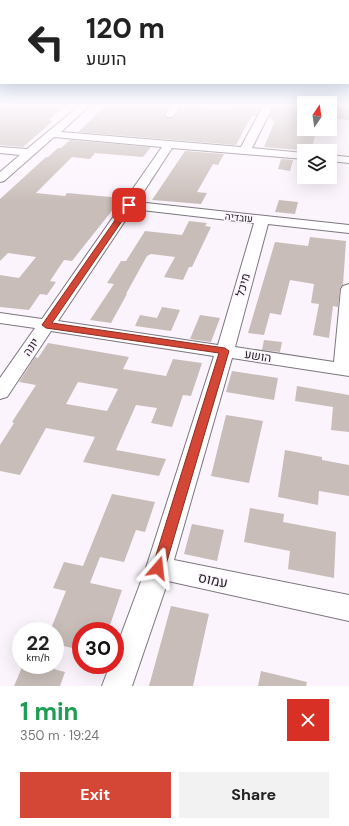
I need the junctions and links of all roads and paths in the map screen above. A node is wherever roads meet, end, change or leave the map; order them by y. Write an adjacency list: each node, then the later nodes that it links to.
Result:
1 (47, 138): 7 (street)
2 (99, 138): 4 (street)
3 (252, 138): 6 (street)
4 (169, 144): 6 (street); 12 (street, יונה)
5 (0, 150): 7 (street)
6 (245, 151): 8 (street)
7 (30, 153): 11 (street)
8 (297, 155)
9 (337, 159): 10 (street)
10 (349, 160)
11 (0, 178)
12 (129, 205): 13 (street, עובדיה); 17 (street, יונה)
13 (262, 220): 14 (street, עובדיה); 18 (street, מיכל)
14 (349, 230)
15 (349, 289): 19 (street)
16 (0, 318): 17 (street, הושע)
17 (46, 325): 18 (street, הושע); 20 (street, יונה)
18 (225, 351): 19 (street, הושע); 21 (street)
19 (346, 369)
20 (0, 392)
21 (158, 568): 22 (street, עמוס); 23 (street)
22 (349, 608)
23 (117, 686)

